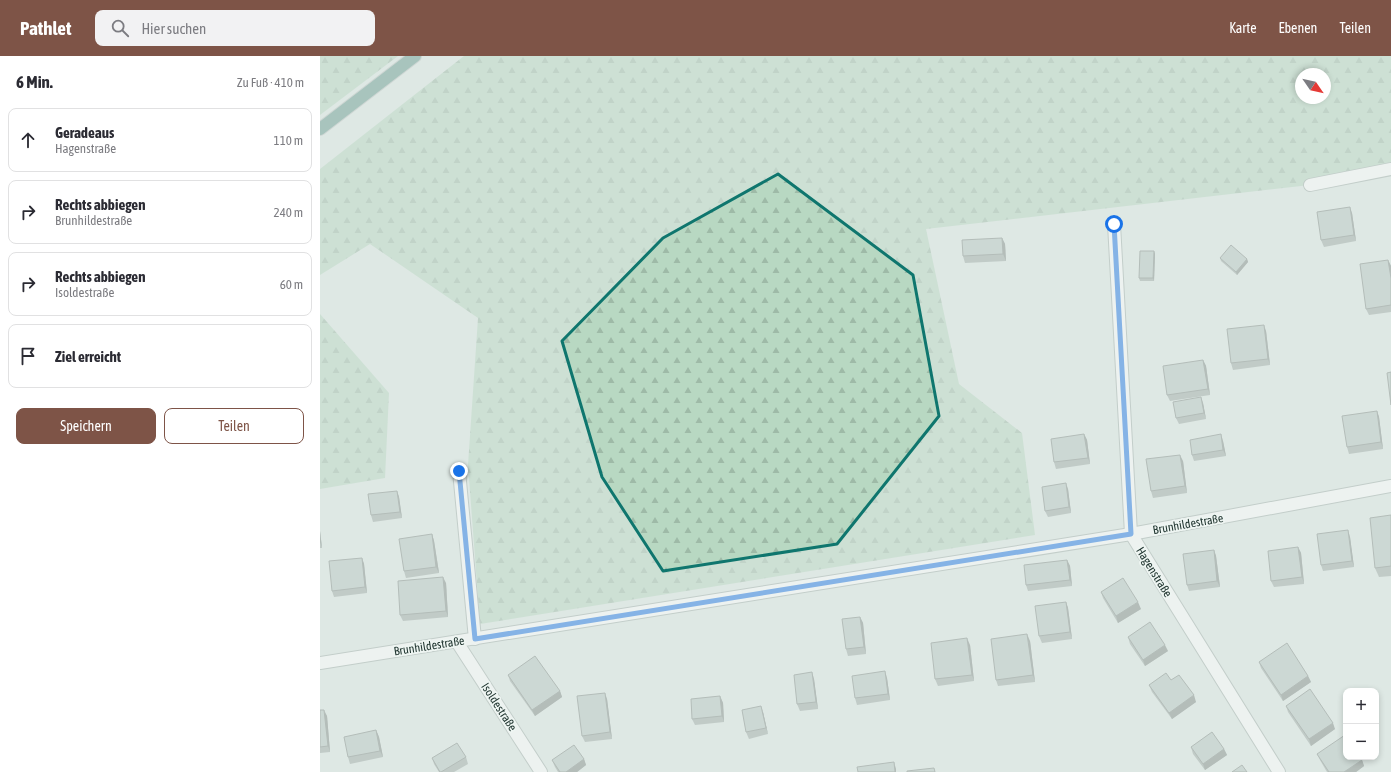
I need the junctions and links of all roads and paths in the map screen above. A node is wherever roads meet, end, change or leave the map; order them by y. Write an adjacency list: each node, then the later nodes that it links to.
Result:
1 (415, 56): 2 (main road)
2 (320, 129)
3 (1391, 169): 4 (street)
4 (1310, 185)
5 (1114, 224): 8 (street, Hagenstraße)
6 (459, 471): 9 (street)
7 (1391, 486): 8 (street, Brunhildestraße)
8 (1131, 534): 9 (street, Brunhildestraße); 13 (street, Hagenstraße)
9 (475, 639): 10 (street, Brunhildestraße)
10 (457, 642): 11 (street, Brunhildestraße); 12 (street, Isoldestraße)
11 (320, 663)
12 (541, 772)
13 (1279, 772)

